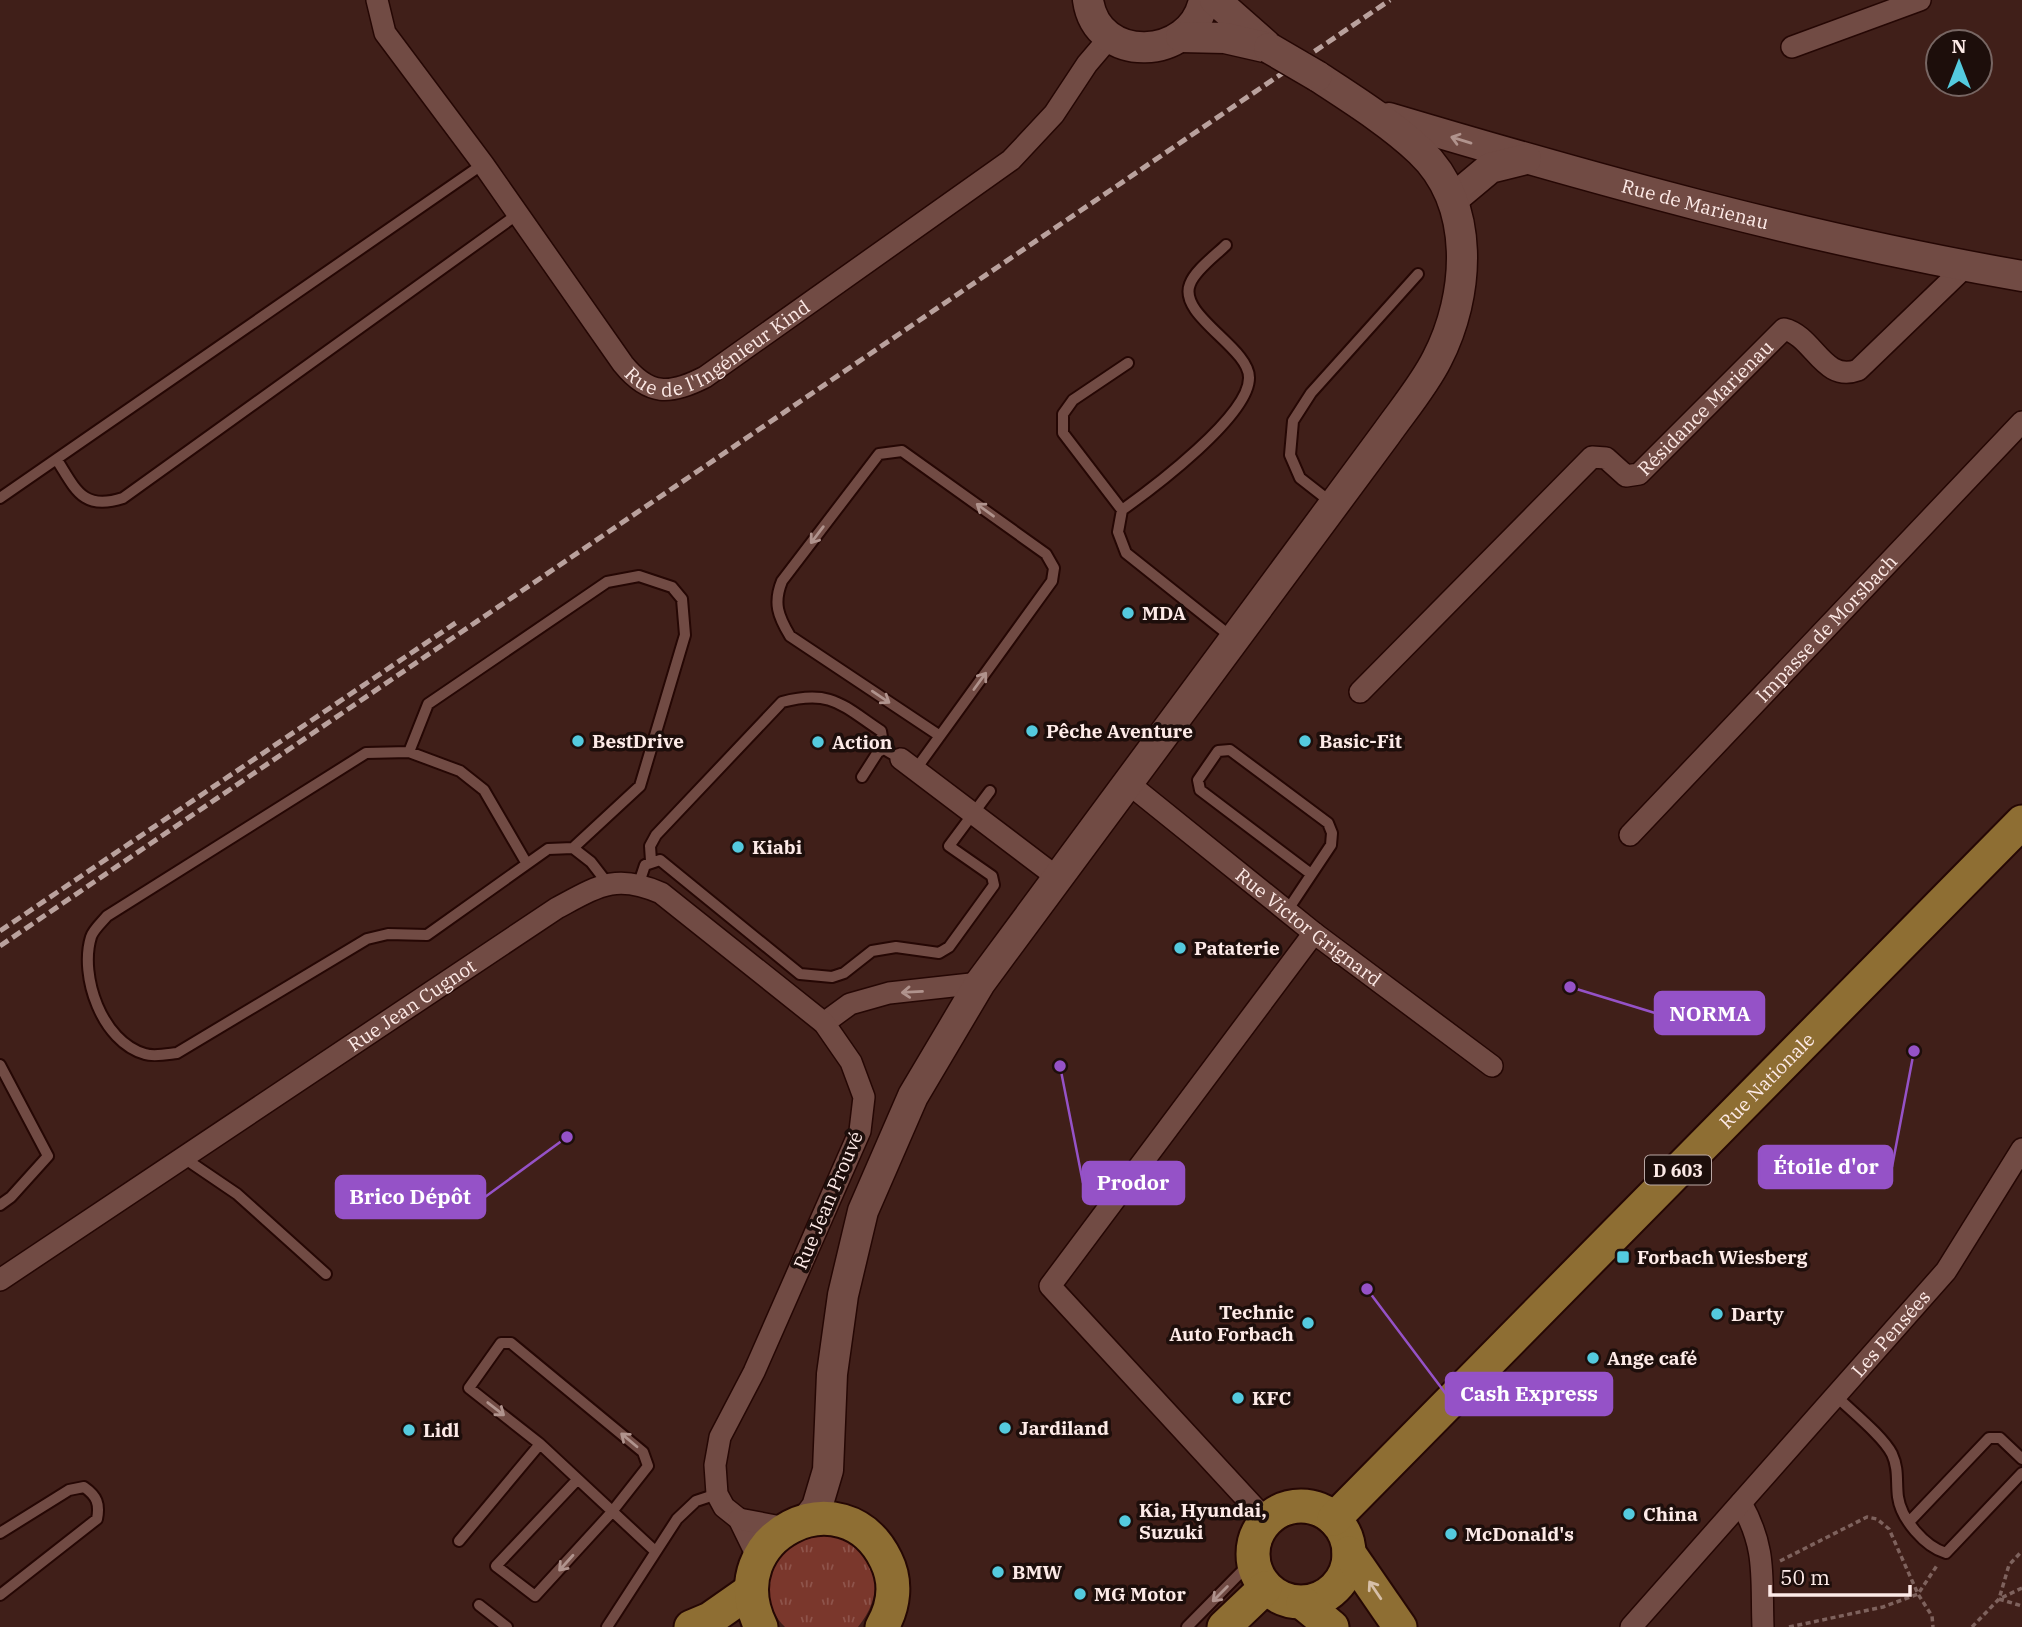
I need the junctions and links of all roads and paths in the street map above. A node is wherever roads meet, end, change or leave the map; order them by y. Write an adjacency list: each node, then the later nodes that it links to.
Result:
1 (377, 0): 12 (street, Rue de l'Ingénieur Kind)
2 (1088, 0): 6 (main road)
3 (1204, 0): 7 (main road)
4 (1215, 0): 9 (main road)
5 (1920, 0): 8 (street)
6 (1110, 37): 7 (main road); 14 (street, Rue de l'Ingénieur Kind)
7 (1181, 37): 9 (main road)
8 (1792, 47)
9 (1269, 48): 10 (main road, bridge)
10 (1375, 114): 11 (main road, Rue de Marienau, one-way to 10); 13 (main road)
11 (1527, 159): 13 (main road); 16 (main road, Rue de Marienau)
12 (483, 164): 14 (street, Rue de l'Ingénieur Kind); 21 (lane)
13 (1453, 199): 23 (main road)
14 (518, 214): 21 (lane)
15 (1226, 245): 24 (lane)
16 (1966, 266): 18 (main road, Rue de Marienau); 26 (street, Résidance Marienau)
17 (1418, 274): 23 (lane)
18 (2022, 276)
19 (1128, 363): 24 (lane)
20 (2022, 422): 35 (street, Impasse de Morsbach)
21 (57, 460): 22 (lane)
22 (0, 498)
23 (1335, 504): 25 (main road)
24 (1122, 510): 25 (lane)
25 (1234, 639): 31 (main road)
26 (1360, 692)
27 (940, 736): 27 (lane, one-way to 27); 29 (lane)
28 (409, 752): 36 (lane); 38 (lane); 38 (lane)
29 (900, 759): 30 (lane); 33 (street); 37 (lane)
30 (862, 777)
31 (1128, 783): 40 (main road); 43 (street, Rue Victor Grignard)
32 (990, 791): 33 (lane)
33 (974, 813): 40 (street); 45 (lane)
34 (2022, 822): 65 (main road, Rue Nationale / D 603)
35 (1630, 835)
36 (573, 848): 38 (lane); 42 (lane)
37 (651, 860): 41 (lane); 45 (lane)
38 (527, 864)
39 (1311, 874): 39 (lane); 43 (lane)
40 (1058, 878): 47 (main road)
41 (639, 883): 42 (street, Rue Jean Cugnot); 46 (street)
42 (608, 884): 52 (street, Rue Jean Cugnot)
43 (1287, 911): 44 (street, Rue Victor Grignard)
44 (1314, 933): 50 (street, Rue Victor Grignard); 67 (street)
45 (756, 937): 46 (lane)
46 (740, 957): 48 (street)
47 (980, 983): 48 (street, one-way to 48); 59 (main road)
48 (824, 1023): 62 (street, Rue Jean Prouvé)
49 (0, 1065): 53 (lane)
50 (1492, 1066)
51 (2020, 1156): 56 (street, Les Pensées)
52 (184, 1158): 54 (lane); 55 (street, Rue Jean Cugnot)
53 (0, 1205)
54 (326, 1274)
55 (0, 1280)
56 (1835, 1395): 63 (street, Les Pensées); 69 (lane)
57 (540, 1444): 61 (lane); 64 (lane, one-way to 57); 72 (lane)
58 (2022, 1460): 69 (lane)
59 (828, 1470): 68 (main road); 70 (main road)
60 (2022, 1474): 76 (lane)
61 (577, 1480): 64 (lane); 64 (lane, one-way to 61)
62 (717, 1493): 66 (street); 73 (lane)
63 (1741, 1503): 78 (street); 97 (street, Les Pensées)
64 (611, 1513): 73 (lane)
65 (1334, 1518): 67 (main road); 75 (main road)
66 (739, 1519): 70 (street); 77 (street)
67 (1266, 1520): 79 (main road)
68 (845, 1522): 70 (main road); 92 (main road)
69 (1909, 1522): 76 (lane)
70 (797, 1524): 77 (main road)
71 (0, 1533): 83 (lane)
72 (459, 1541)
73 (654, 1551): 90 (lane)
74 (2022, 1551): 84 (path)
75 (1349, 1553): 85 (main road); 96 (main road, one-way to 75)
76 (1946, 1553): 82 (path)
77 (758, 1558): 81 (main road)
78 (1761, 1570): 82 (path); 98 (street)
79 (1259, 1574): 85 (main road); 93 (lane, one-way to 93); 94 (main road)
80 (2022, 1588): 84 (path)
81 (750, 1591): 88 (main road); 91 (main road)
82 (1918, 1594): 99 (path); 100 (path)
83 (0, 1595)
84 (1999, 1599): 87 (path); 101 (path)
85 (1303, 1603): 95 (main road)
86 (479, 1605): 89 (lane)
87 (2022, 1606)
88 (700, 1623): 91 (main road)
89 (507, 1627)
90 (607, 1627)
91 (760, 1627)
92 (882, 1627)
93 (1187, 1627)
94 (1224, 1627)
95 (1332, 1627)
96 (1400, 1627)
97 (1631, 1627)
98 (1763, 1627)
99 (1789, 1627)
100 (1933, 1627)
101 (1972, 1627)

